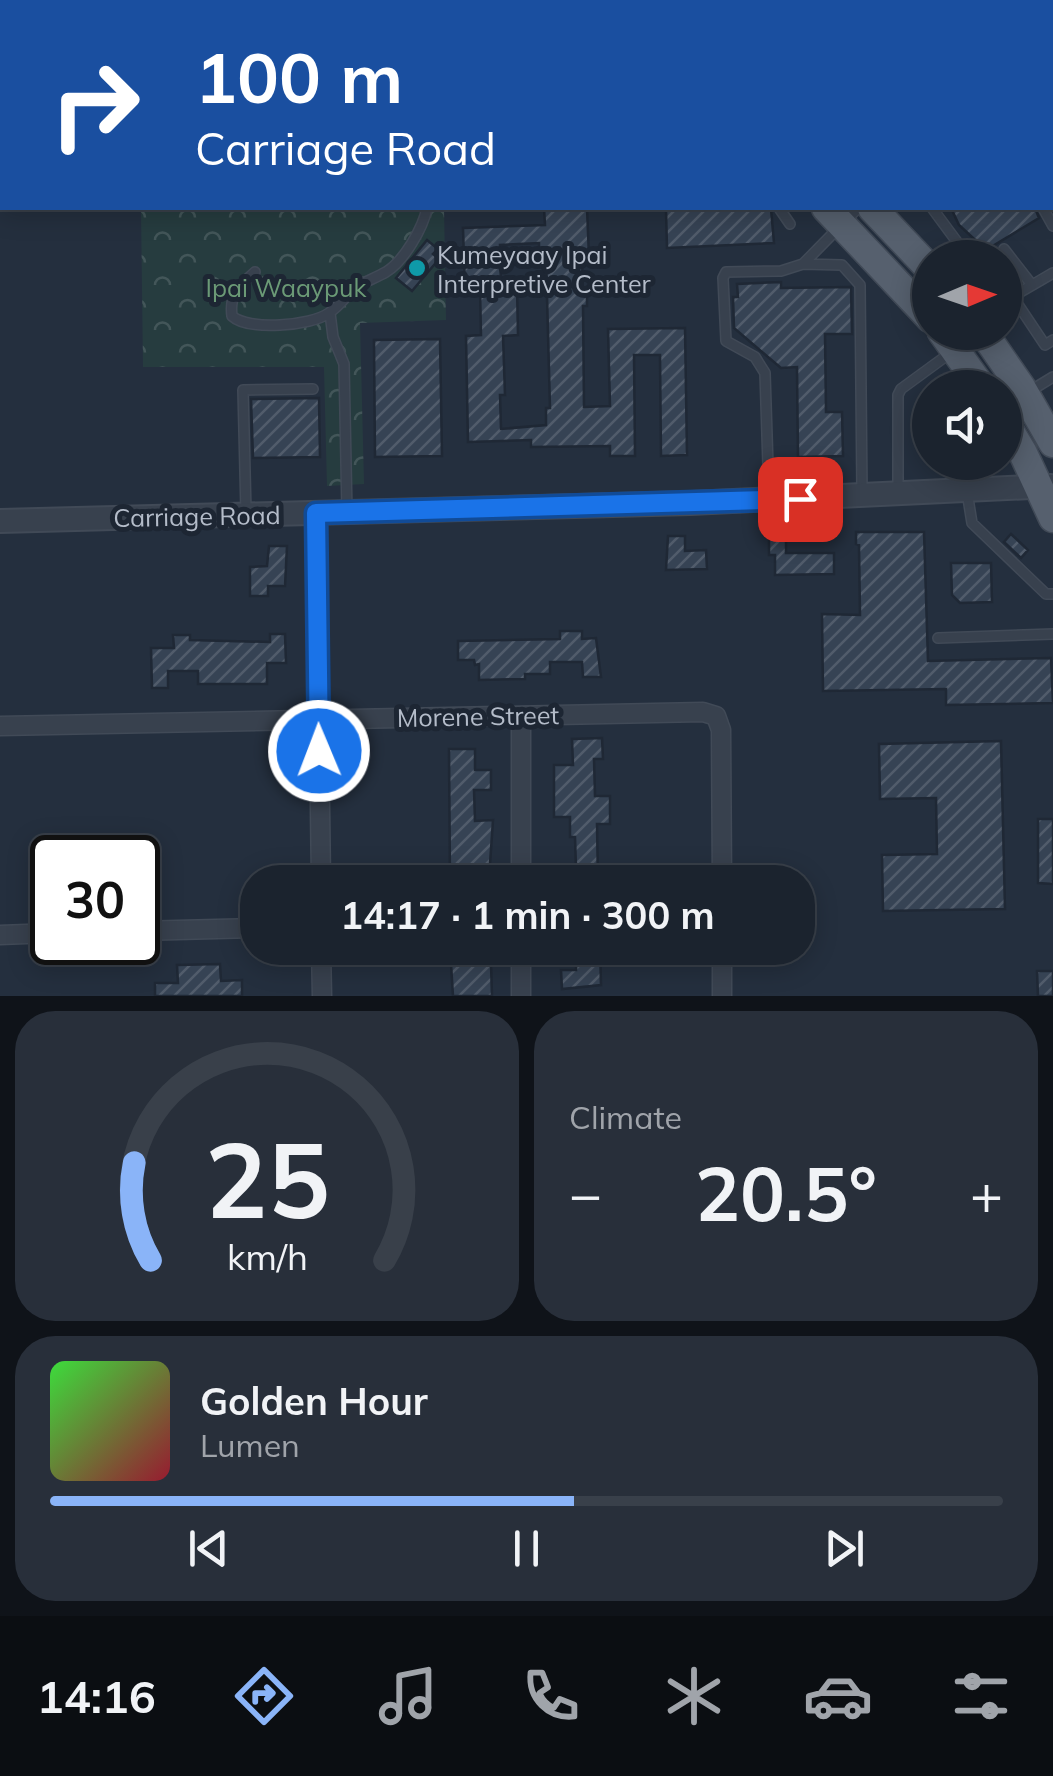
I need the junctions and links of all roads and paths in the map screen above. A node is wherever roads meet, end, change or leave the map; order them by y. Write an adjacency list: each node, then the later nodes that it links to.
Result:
1 (426, 210): 18 (lane)
2 (780, 210): 6 (lane)
3 (874, 210): 8 (main road)
4 (933, 210): 7 (lane)
5 (842, 213): 9 (main road); 10 (lane)
6 (790, 224)
7 (956, 240)
8 (912, 250)
9 (870, 252): 13 (lane); 17 (main road)
10 (803, 264): 13 (lane); 32 (lane)
11 (255, 272): 18 (lane)
12 (1022, 272): 15 (lane)
13 (850, 273): 31 (lane)
14 (1053, 273): 15 (lane)
15 (1032, 285): 16 (lane)
16 (1022, 291)
17 (912, 298)
18 (330, 313): 33 (lane)
19 (1022, 317): 20 (lane)
20 (1053, 340)
21 (940, 350): 30 (lane)
22 (995, 350): 25 (main road)
23 (1053, 376): 25 (lane)
24 (313, 389): 35 (lane)
25 (1026, 394): 26 (main road)
26 (1053, 443)
27 (1022, 449): 28 (main road)
28 (1046, 487): 29 (street, Carriage Road); 36 (main road)
29 (967, 492): 30 (street, Carriage Road); 38 (lane)
30 (898, 495): 31 (street, Carriage Road)
31 (862, 496): 32 (street, Carriage Road)
32 (769, 500): 33 (street, Carriage Road)
33 (347, 512): 34 (street, Carriage Road)
34 (316, 513): 35 (street, Carriage Road); 42 (street)
35 (246, 515): 37 (street, Carriage Road)
36 (1053, 518)
37 (0, 521)
38 (1053, 594)
39 (1053, 634): 40 (lane)
40 (938, 638)
41 (522, 716): 42 (street, Morene Street); 45 (street); 46 (street, Morene Street)
42 (319, 718): 43 (street, Morene Street); 44 (street)
43 (0, 726)
44 (320, 865)
45 (521, 865)
46 (722, 865)
47 (240, 928): 48 (street)
48 (160, 930)
49 (30, 934): 50 (street)
50 (0, 935)
51 (321, 965): 54 (street)
52 (521, 965): 55 (street)
53 (722, 965): 56 (street)
54 (322, 996)
55 (521, 996)
56 (722, 996)

